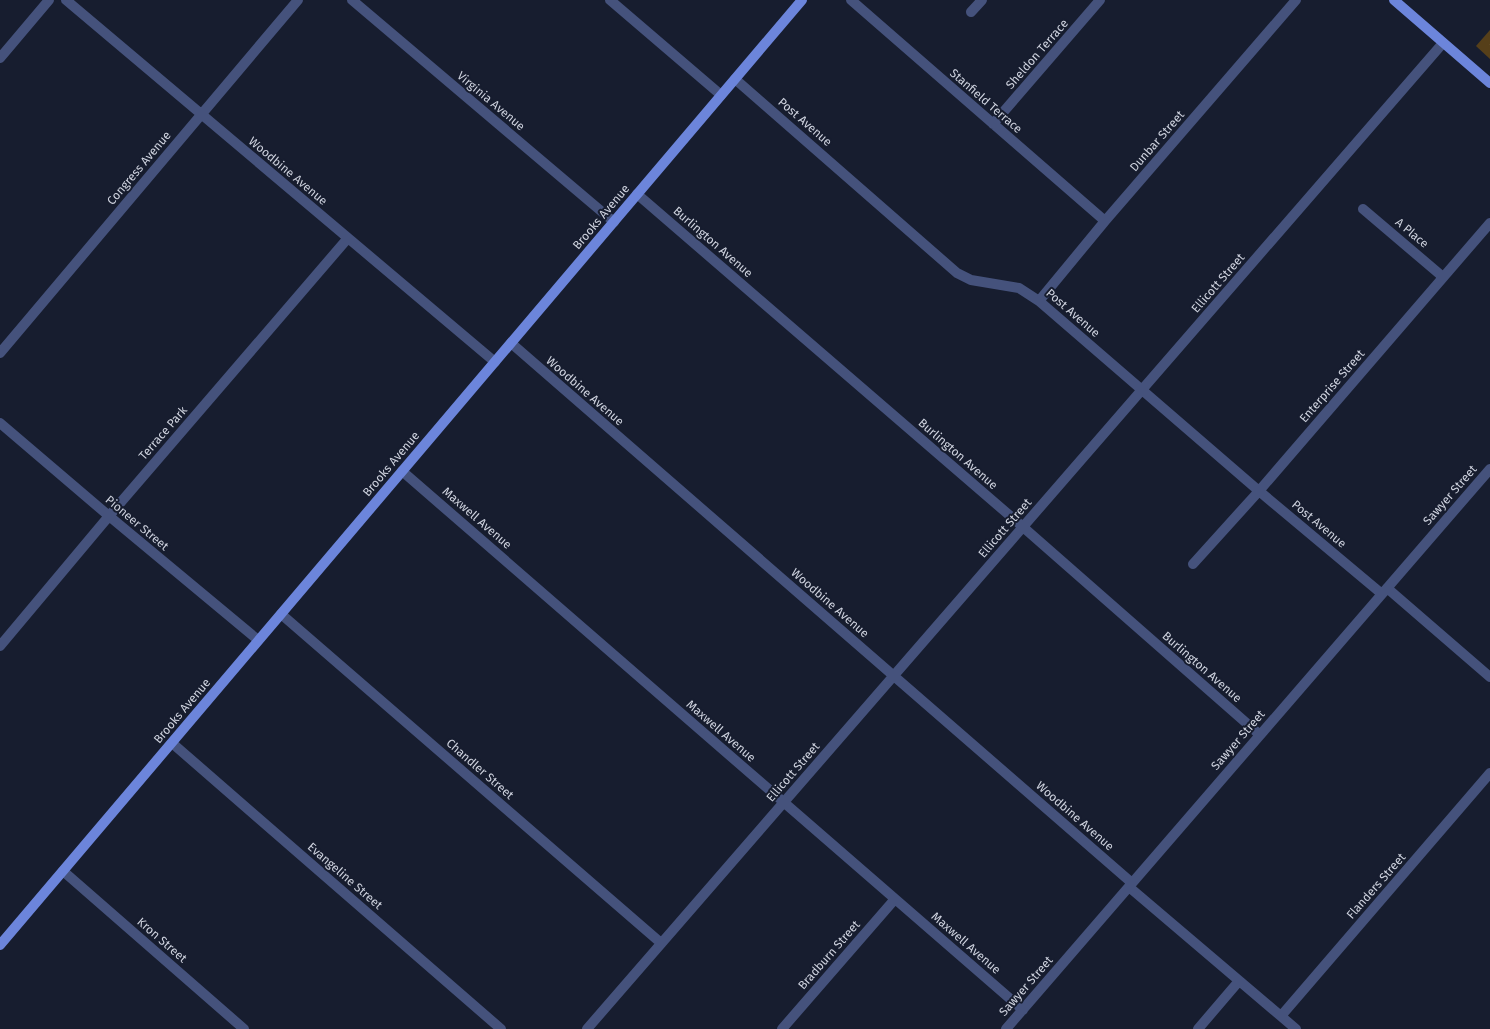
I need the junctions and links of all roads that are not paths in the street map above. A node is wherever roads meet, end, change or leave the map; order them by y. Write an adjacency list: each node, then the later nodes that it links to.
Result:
1 (50, 0): 14 (street)
2 (66, 0): 18 (street, Woodbine Avenue)
3 (298, 0): 18 (street, Congress Avenue)
4 (352, 0): 23 (street, Virginia Avenue)
5 (610, 0): 17 (street)
6 (802, 0): 15 (main road, Brooks Avenue)
7 (851, 0): 19 (street, Stanfield Terrace)
8 (982, 0): 12 (street)
9 (1100, 0): 19 (street, Sheldon Terrace)
10 (1296, 0): 22 (street, Dunbar Street)
11 (1397, 1): 13 (main road)
12 (971, 12)
13 (1443, 43): 16 (main road); 31 (street, Ellicott Street)
14 (0, 58)
15 (735, 79): 17 (main road, Brooks Avenue); 27 (street, Post Avenue)
16 (1490, 83)
17 (721, 95): 20 (main road, Brooks Avenue)
18 (201, 115): 25 (street, Woodbine Avenue); 29 (street, Congress Avenue)
19 (993, 124): 22 (street, Stanfield Terrace)
20 (637, 194): 23 (main road, Brooks Avenue); 37 (street, Burlington Avenue)
21 (1363, 209): 26 (street, A Place)
22 (1105, 221): 27 (street, Dunbar Street)
23 (614, 222): 28 (main road, Brooks Avenue)
24 (1490, 223): 26 (street, Enterprise Street)
25 (348, 238): 30 (street, Woodbine Avenue); 36 (street, Terrace Park)
26 (1443, 277): 35 (street, Enterprise Street)
27 (1039, 301): 31 (street, Post Avenue)
28 (511, 343): 30 (main road, Brooks Avenue); 43 (street, Woodbine Avenue)
29 (0, 353)
30 (495, 362): 34 (main road, Brooks Avenue)
31 (1142, 390): 35 (street, Post Avenue); 37 (street, Ellicott Street)
32 (0, 423): 36 (street, Pioneer Street)
33 (1490, 469): 39 (street, Sawyer Street)
34 (402, 471): 40 (main road, Brooks Avenue); 48 (street, Maxwell Avenue)
35 (1259, 491): 38 (street, Enterprise Street); 39 (street, Post Avenue)
36 (109, 516): 41 (street, Pioneer Street); 42 (street, Terrace Park)
37 (1023, 527): 43 (street, Ellicott Street); 45 (street, Burlington Avenue)
38 (1193, 564)
39 (1384, 591): 44 (street, Post Avenue); 45 (street, Sawyer Street)
40 (281, 614): 41 (main road, Brooks Avenue); 52 (street, Chandler Street)
41 (258, 640): 46 (main road, Brooks Avenue)
42 (0, 646)
43 (894, 676): 48 (street, Ellicott Street); 50 (street, Woodbine Avenue)
44 (1490, 677)
45 (1260, 735): 50 (street, Sawyer Street)
46 (172, 743): 49 (main road, Brooks Avenue); 58 (street, Evangeline Street)
47 (1490, 773): 56 (street, Flanders Street)
48 (784, 802): 51 (street, Maxwell Avenue); 52 (street, Ellicott Street)
49 (63, 871): 53 (main road, Brooks Avenue); 57 (street, Kron Street)
50 (1130, 885): 54 (street, Woodbine Avenue); 55 (street, Sawyer Street)
51 (895, 899): 55 (street, Maxwell Avenue); 60 (street, Bradburn Street)
52 (661, 943): 59 (street, Ellicott Street)
53 (0, 945)
54 (1239, 980): 56 (street, Woodbine Avenue); 62 (street)
55 (1023, 1010): 61 (street, Sawyer Street)
56 (1281, 1016): 63 (street, Woodbine Avenue)
57 (244, 1029)
58 (501, 1029)
59 (587, 1029)
60 (782, 1029)
61 (1006, 1029)
62 (1198, 1029)
63 (1296, 1029)

